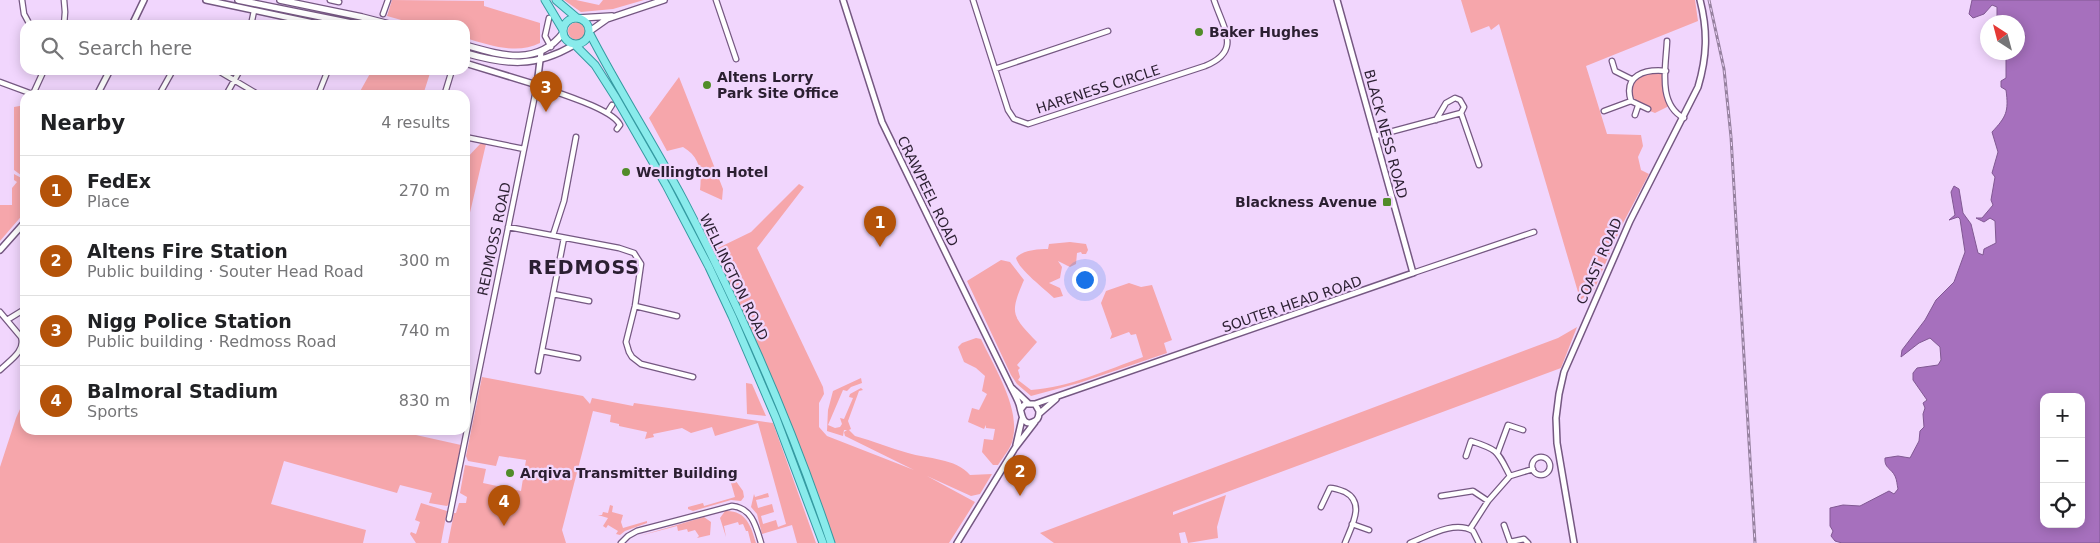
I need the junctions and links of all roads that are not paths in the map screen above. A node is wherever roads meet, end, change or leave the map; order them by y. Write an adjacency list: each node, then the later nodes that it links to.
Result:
1 (22, 0): 24 (street)
2 (64, 0): 25 (street)
3 (144, 0): 26 (street)
4 (206, 0): 19 (street)
5 (238, 0): 29 (main road)
6 (280, 0): 30 (main road)
7 (330, 0): 18 (street)
8 (388, 0): 20 (street)
9 (546, 0): 34 (main road)
10 (556, 0): 23 (main road)
11 (716, 0): 42 (street)
12 (843, 0): 104 (street, CRAWPEEL ROAD)
13 (973, 0): 46 (street, HARENESS CIRCLE)
14 (1214, 0): 46 (street, HARENESS CIRCLE)
15 (1338, 0): 78 (street, BLACK NESS ROAD)
16 (1700, 0): 75 (street, COAST ROAD)
17 (660, 1): 21 (main road)
18 (339, 2)
19 (254, 11): 27 (street); 28 (street)
20 (384, 14)
21 (616, 16): 23 (main road); 35 (main road)
22 (549, 18): 31 (street)
23 (578, 18): 34 (main road); 35 (main road)
24 (27, 20)
25 (64, 20)
26 (134, 20)
27 (252, 20)
28 (298, 20)
29 (336, 20)
30 (374, 20)
31 (546, 29): 32 (street); 39 (street)
32 (553, 30)
33 (1108, 31): 46 (street)
34 (563, 32): 37 (main road); 39 (main road)
35 (590, 33): 37 (main road); 131 (main road, WELLINGTON ROAD)
36 (1667, 41): 47 (street)
37 (575, 45): 43 (main road); 130 (main road, WELLINGTON ROAD)
38 (470, 46): 40 (main road)
39 (551, 46): 40 (main road)
40 (541, 52): 43 (street, REDMOSS ROAD)
41 (470, 54): 43 (main road)
42 (736, 58)
43 (540, 60): 58 (street, REDMOSS ROAD)
44 (1612, 60): 56 (street)
45 (470, 65): 58 (street)
46 (995, 69)
47 (1666, 71): 56 (street); 75 (street)
48 (42, 75): 60 (street)
49 (108, 75): 61 (street)
50 (170, 75): 62 (street)
51 (226, 75): 55 (street)
52 (237, 75): 55 (street)
53 (326, 75): 65 (street)
54 (450, 75): 66 (street)
55 (234, 80): 63 (street); 64 (street)
56 (1633, 80): 67 (street)
57 (0, 82): 59 (street)
58 (537, 85): 72 (street); 81 (street, REDMOSS ROAD)
59 (21, 90)
60 (36, 90)
61 (100, 90)
62 (162, 90)
63 (229, 90)
64 (251, 90)
65 (320, 90)
66 (446, 90)
67 (1631, 102): 69 (street); 71 (street)
68 (612, 105): 72 (street)
69 (1638, 106): 70 (street); 74 (street)
70 (1648, 109)
71 (1604, 110)
72 (607, 113): 77 (street)
73 (1461, 113): 76 (street); 76 (street); 82 (street)
74 (1635, 115)
75 (1684, 118): 137 (street, COAST ROAD)
76 (1436, 120): 78 (street)
77 (617, 129)
78 (1375, 136): 89 (street, BLACK NESS ROAD)
79 (576, 137): 86 (street)
80 (470, 138): 81 (street)
81 (524, 149): 83 (street, REDMOSS ROAD)
82 (1479, 165)
83 (508, 227): 86 (street); 110 (street, REDMOSS ROAD)
84 (20, 228): 88 (street)
85 (1534, 232): 89 (street, SOUTER HEAD ROAD)
86 (553, 235): 87 (street)
87 (564, 238): 90 (street); 92 (street)
88 (0, 250)
89 (1413, 273): 105 (street, SOUTER HEAD ROAD)
90 (553, 294): 91 (street); 99 (street)
91 (589, 301)
92 (635, 306): 95 (street); 103 (street)
93 (0, 312): 96 (street)
94 (20, 312): 96 (street)
95 (677, 316)
96 (7, 320): 97 (street)
97 (20, 338)
98 (20, 348): 101 (street)
99 (542, 351): 100 (street); 102 (street)
100 (578, 358)
101 (0, 370)
102 (538, 371)
103 (693, 377)
104 (1010, 386): 106 (street, CRAWPEEL ROAD); 108 (street, CRAWPEEL ROAD)
105 (1058, 397): 107 (street, SOUTER HEAD ROAD); 109 (street, SOUTER HEAD ROAD)
106 (1028, 403): 107 (street); 108 (street)
107 (1035, 404): 109 (street)
108 (1021, 409): 111 (street)
109 (1040, 413): 112 (street)
110 (470, 415)
111 (1022, 419): 112 (street); 115 (street)
112 (1035, 421): 115 (street)
113 (1523, 430): 116 (street)
114 (466, 435): 123 (street, REDMOSS ROAD)
115 (1015, 448): 132 (street)
116 (1498, 452): 117 (street); 119 (street)
117 (1466, 456)
118 (1533, 469): 118 (street); 119 (street)
119 (1510, 476): 121 (street)
120 (1442, 496): 121 (street)
121 (1488, 501): 126 (street)
122 (1321, 507): 124 (street)
123 (449, 519)
124 (1352, 524): 127 (street); 133 (street)
125 (1504, 525): 136 (street)
126 (1470, 529): 134 (street); 135 (street)
127 (1369, 530)
128 (621, 543): 129 (street)
129 (761, 543)
130 (823, 543)
131 (831, 543)
132 (957, 543)
133 (1345, 543)
134 (1410, 543)
135 (1479, 543)
136 (1528, 543)
137 (1574, 543)

